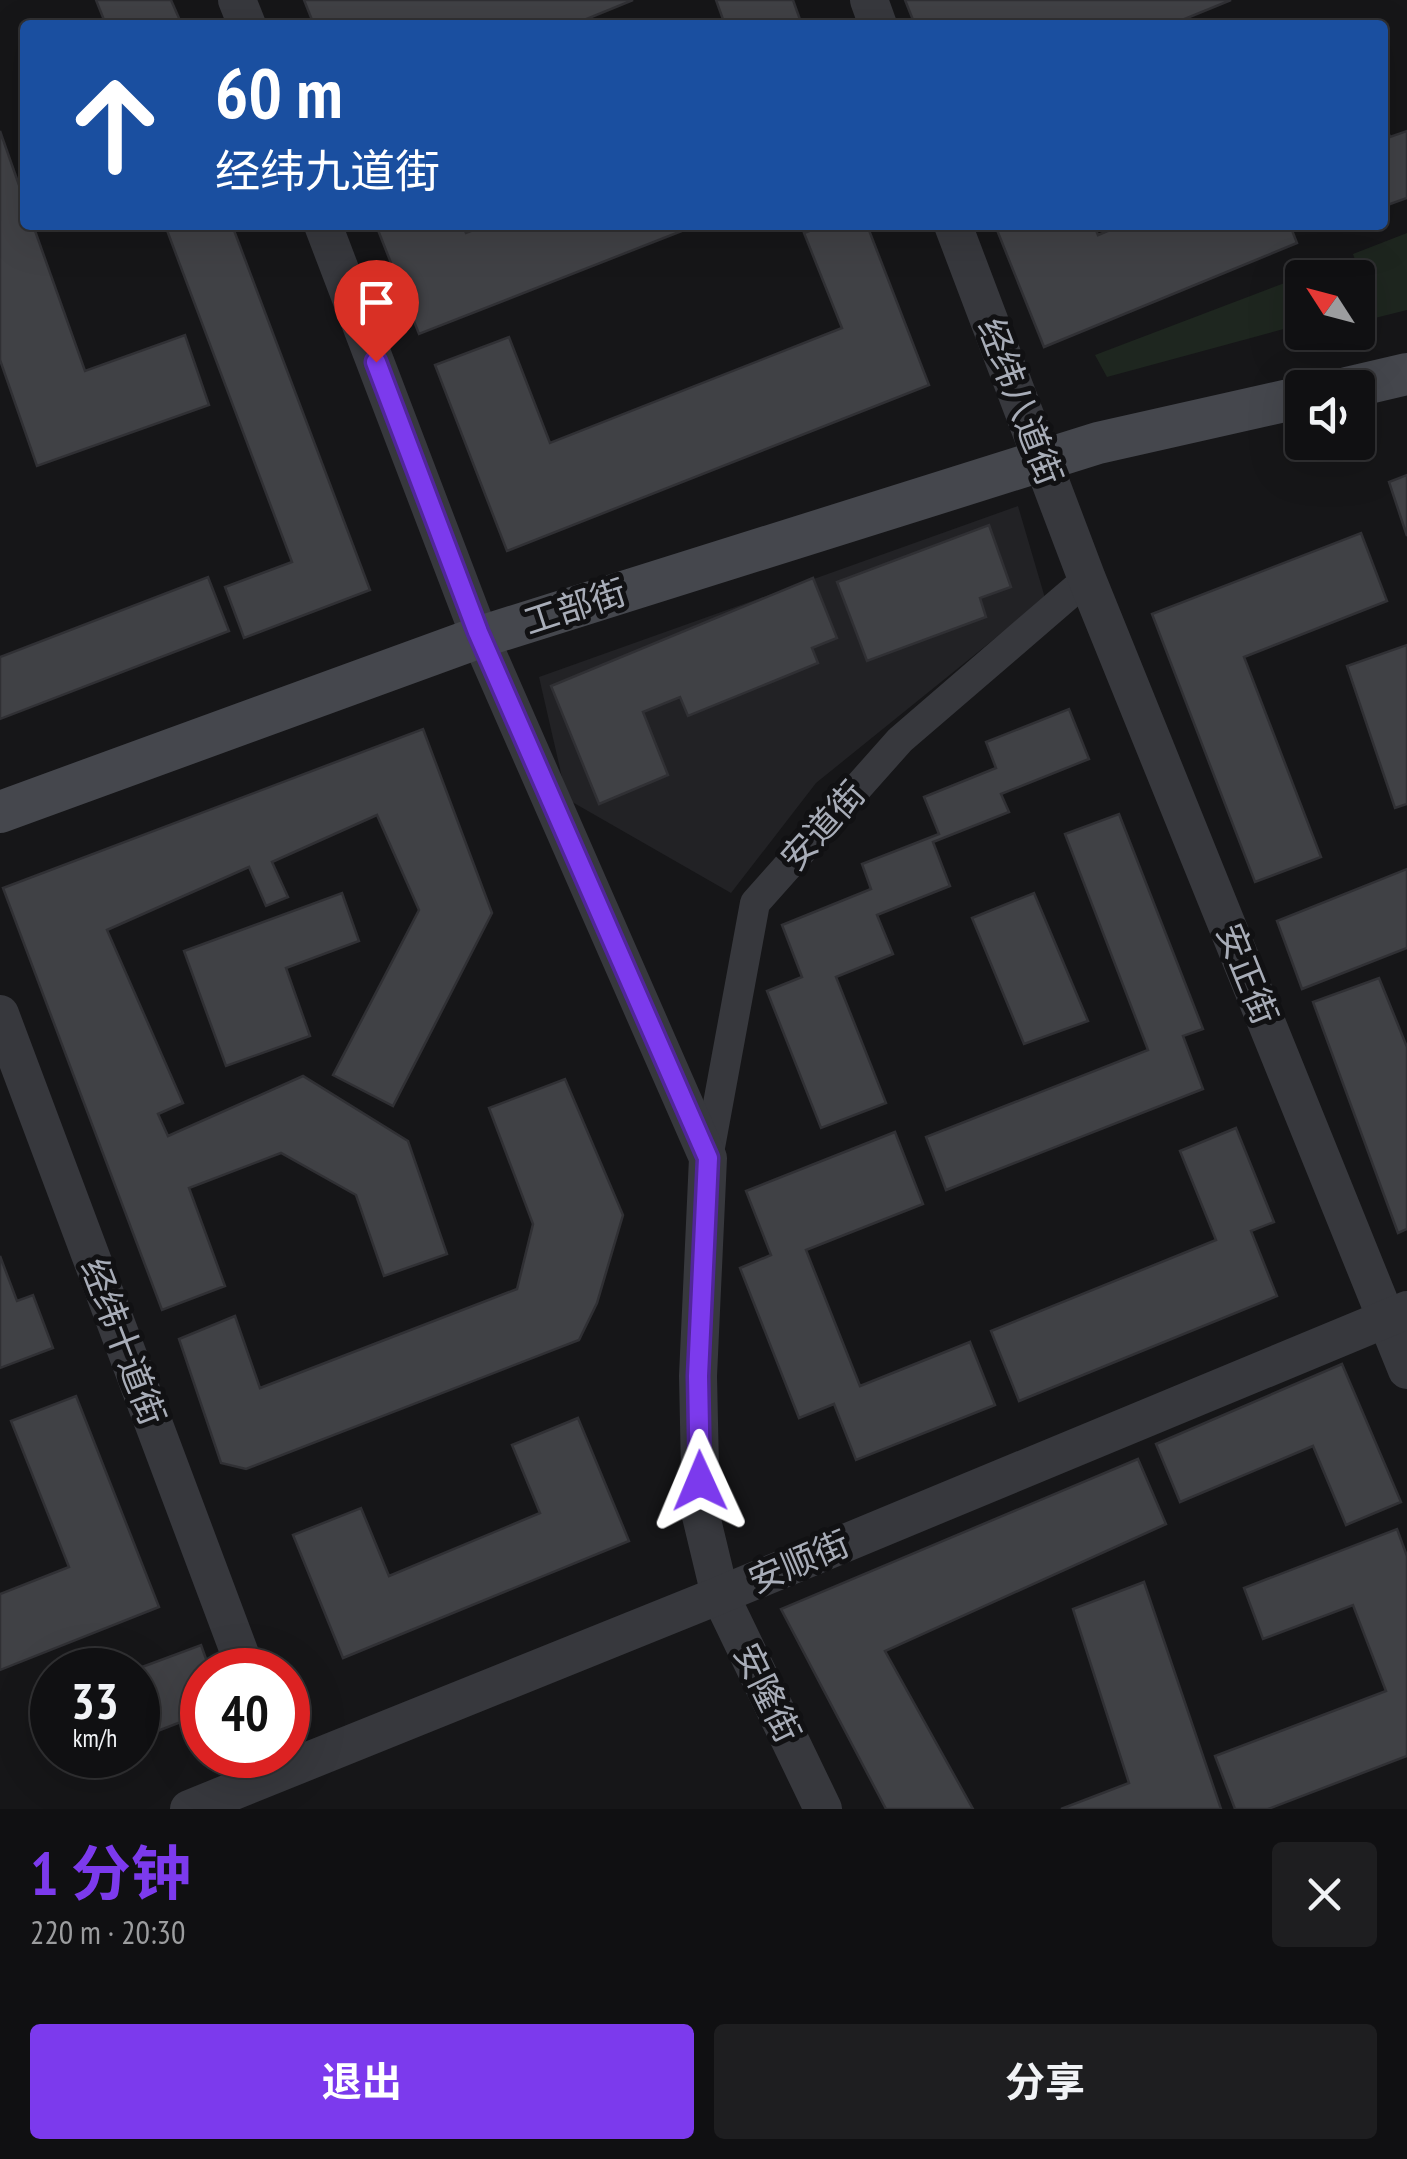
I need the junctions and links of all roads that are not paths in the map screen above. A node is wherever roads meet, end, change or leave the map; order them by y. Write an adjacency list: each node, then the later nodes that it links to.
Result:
1 (326, 230): 8 (street)
2 (955, 230): 6 (street, 经纬八道街)
3 (1407, 374): 4 (main road)
4 (1375, 381)
5 (1285, 402): 6 (main road)
6 (1043, 460): 7 (street, 经纬八道街); 8 (main road, 工部街)
7 (1087, 579): 11 (street, 安道街); 12 (street, 安正街)
8 (480, 637): 9 (main road, 工部街); 11 (street)
9 (0, 812)
10 (0, 1014): 15 (street, 经纬十道街)
11 (708, 1158): 14 (street, 安隆街)
12 (1396, 1314): 13 (street, 安正街); 14 (street, 安顺街)
13 (1407, 1370)
14 (720, 1595): 16 (street, 安顺街); 19 (street, 安隆街)
15 (238, 1648)
16 (310, 1752)
17 (250, 1778): 18 (street, 安顺街)
18 (189, 1809)
19 (823, 1809)

